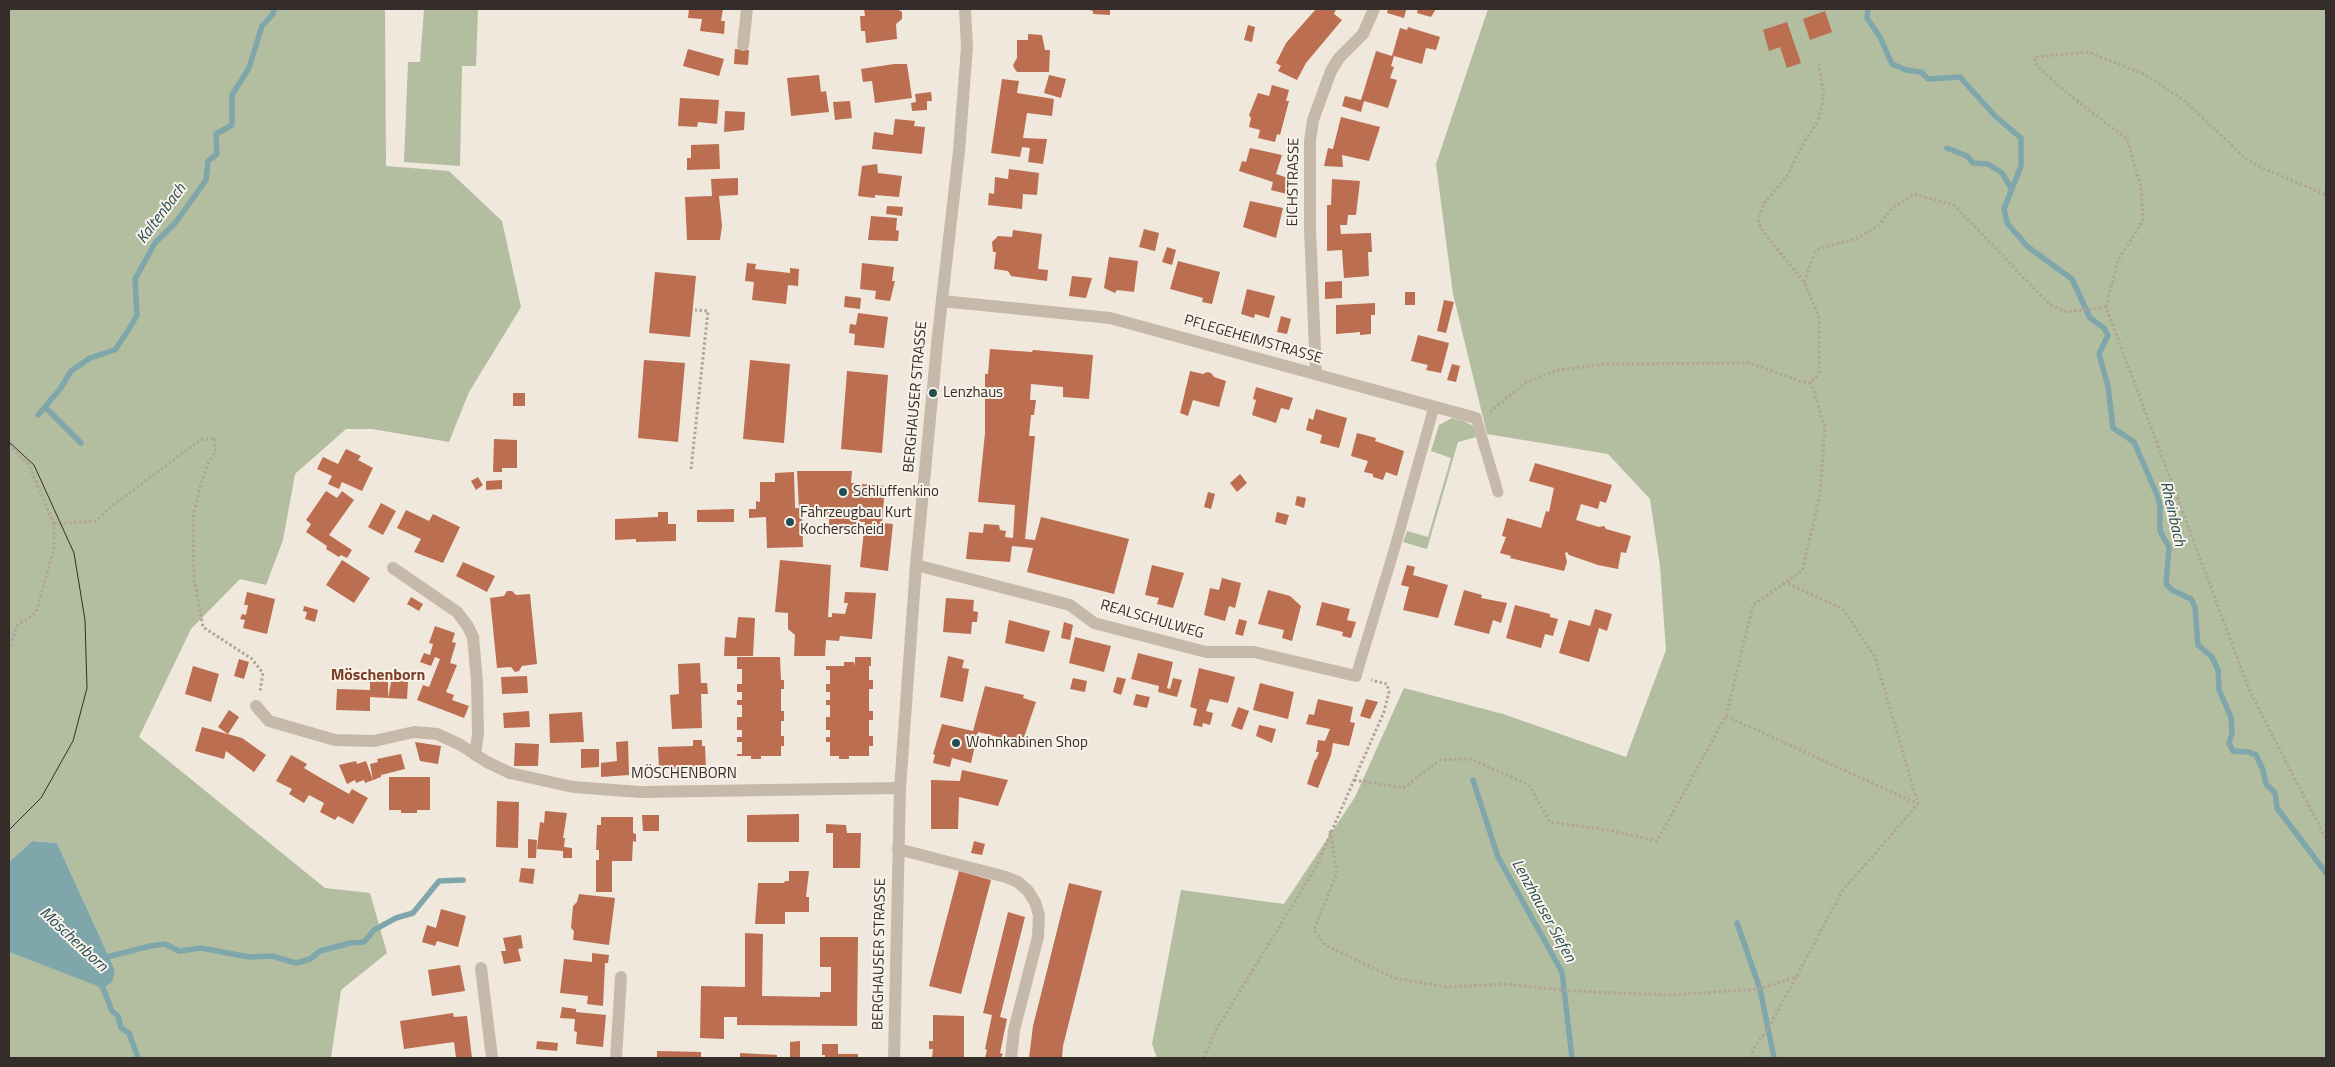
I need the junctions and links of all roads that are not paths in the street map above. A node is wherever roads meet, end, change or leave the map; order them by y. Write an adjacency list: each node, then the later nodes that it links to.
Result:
1 (747, 9): 4 (street)
2 (965, 9): 5 (street, BERGHAUSER STRASSE)
3 (1374, 9): 6 (street, EICHSTRASSE)
4 (743, 45)
5 (942, 301): 6 (street, PFLEGEHEIMSTRASSE); 10 (street, BERGHAUSER STRASSE)
6 (1316, 374): 7 (street, PFLEGEHEIMSTRASSE)
7 (1434, 407): 8 (street, PFLEGEHEIMSTRASSE); 12 (lane)
8 (1476, 418): 9 (lane)
9 (1498, 492)
10 (916, 564): 12 (street, REALSCHULWEG); 15 (street, BERGHAUSER STRASSE)
11 (393, 568): 14 (street)
12 (1356, 676)
13 (256, 706): 14 (street, MÖSCHENBORN)
14 (475, 755): 15 (street, MÖSCHENBORN)
15 (900, 788): 16 (street, BERGHAUSER STRASSE)
16 (898, 849): 21 (street, BERGHAUSER STRASSE); 22 (street)
17 (481, 968): 19 (street)
18 (621, 977): 20 (street)
19 (492, 1058)
20 (616, 1058)
21 (894, 1058)
22 (1011, 1058)

